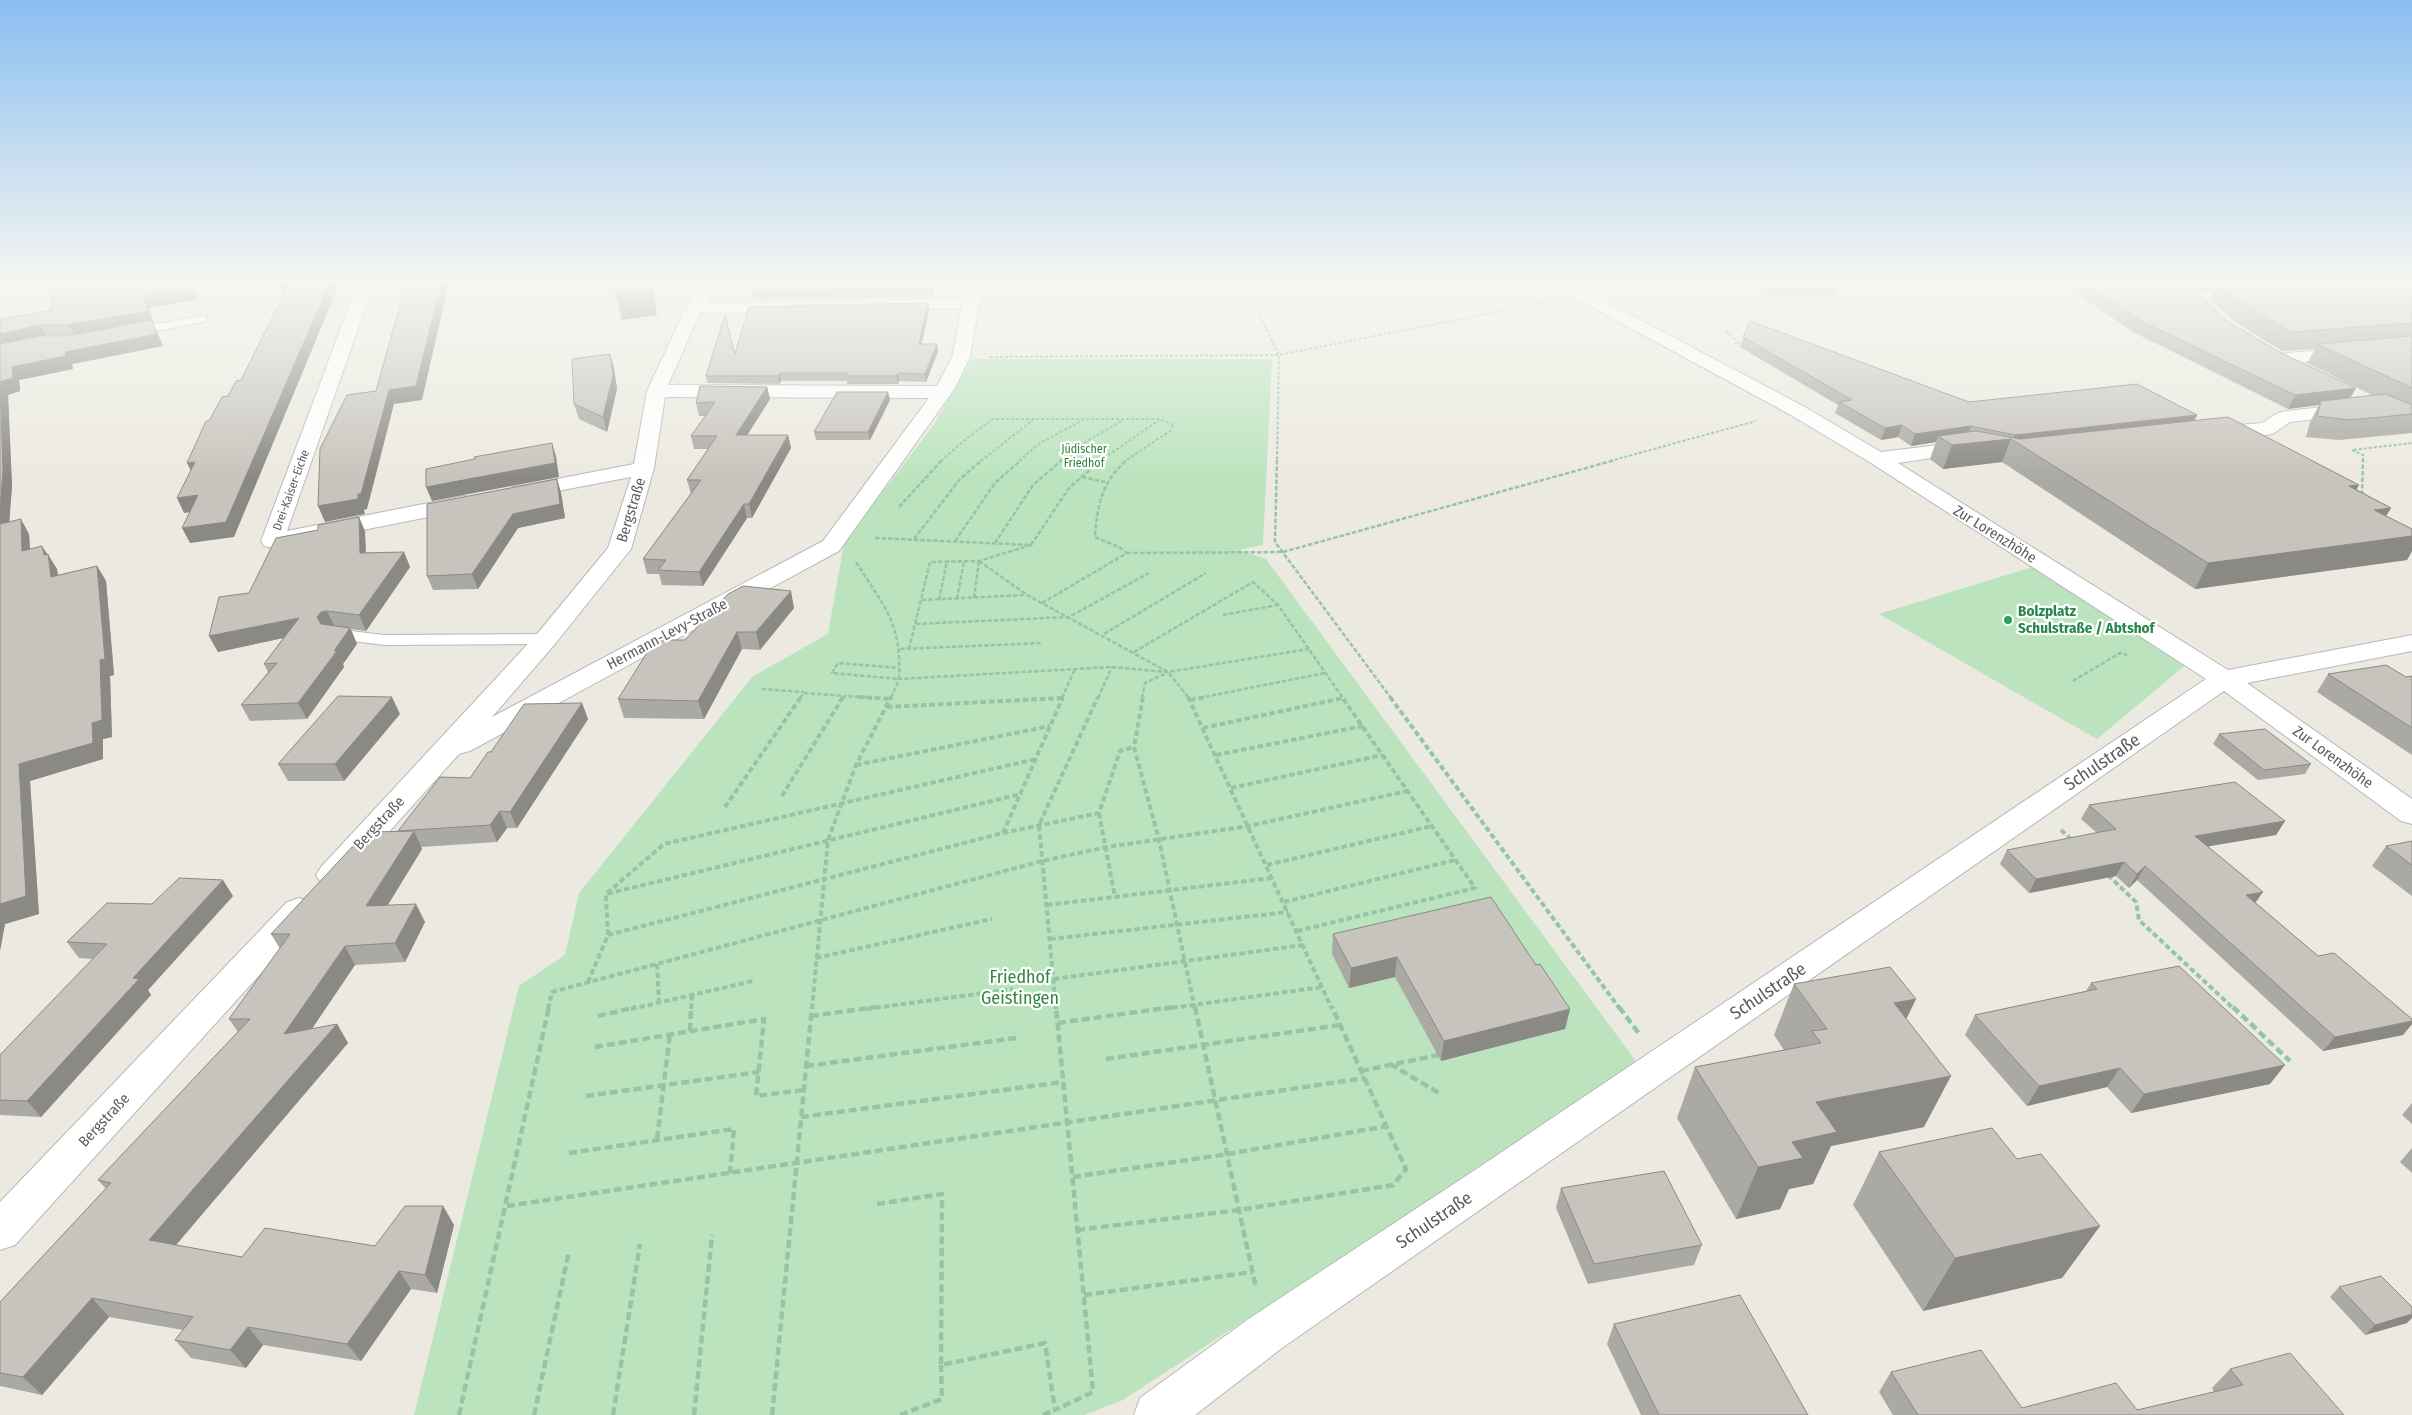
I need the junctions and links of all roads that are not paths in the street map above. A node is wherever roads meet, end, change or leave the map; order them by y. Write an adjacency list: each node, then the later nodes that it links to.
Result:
1 (343, 346): 15 (street, Drei-Kaiser-Eiche)
2 (677, 346): 9 (street, Bergstraße)
3 (963, 346): 10 (street, Hermann-Levy-Straße)
4 (1676, 346): 14 (street, Zur Lorenzhöhe)
5 (2412, 347): 7 (street)
6 (2262, 348): 7 (street)
7 (2279, 358): 8 (street)
8 (2305, 372)
9 (656, 391): 10 (street); 15 (street, Bergstraße)
10 (942, 392): 20 (street, Hermann-Levy-Straße)
11 (2349, 394): 12 (street)
12 (2199, 434)
13 (1993, 452): 14 (street)
14 (1878, 459): 19 (street, Zur Lorenzhöhe)
15 (644, 468): 17 (street, Bergstraße)
16 (335, 634): 17 (lane)
17 (546, 639): 20 (street, Bergstraße)
18 (2412, 642): 19 (street, Schulstraße)
19 (2224, 678): 21 (street, Zur Lorenzhöhe); 23 (street, Schulstraße)
20 (443, 754): 22 (street, Bergstraße)
21 (2412, 814)
22 (0, 1231)
23 (1157, 1415)

